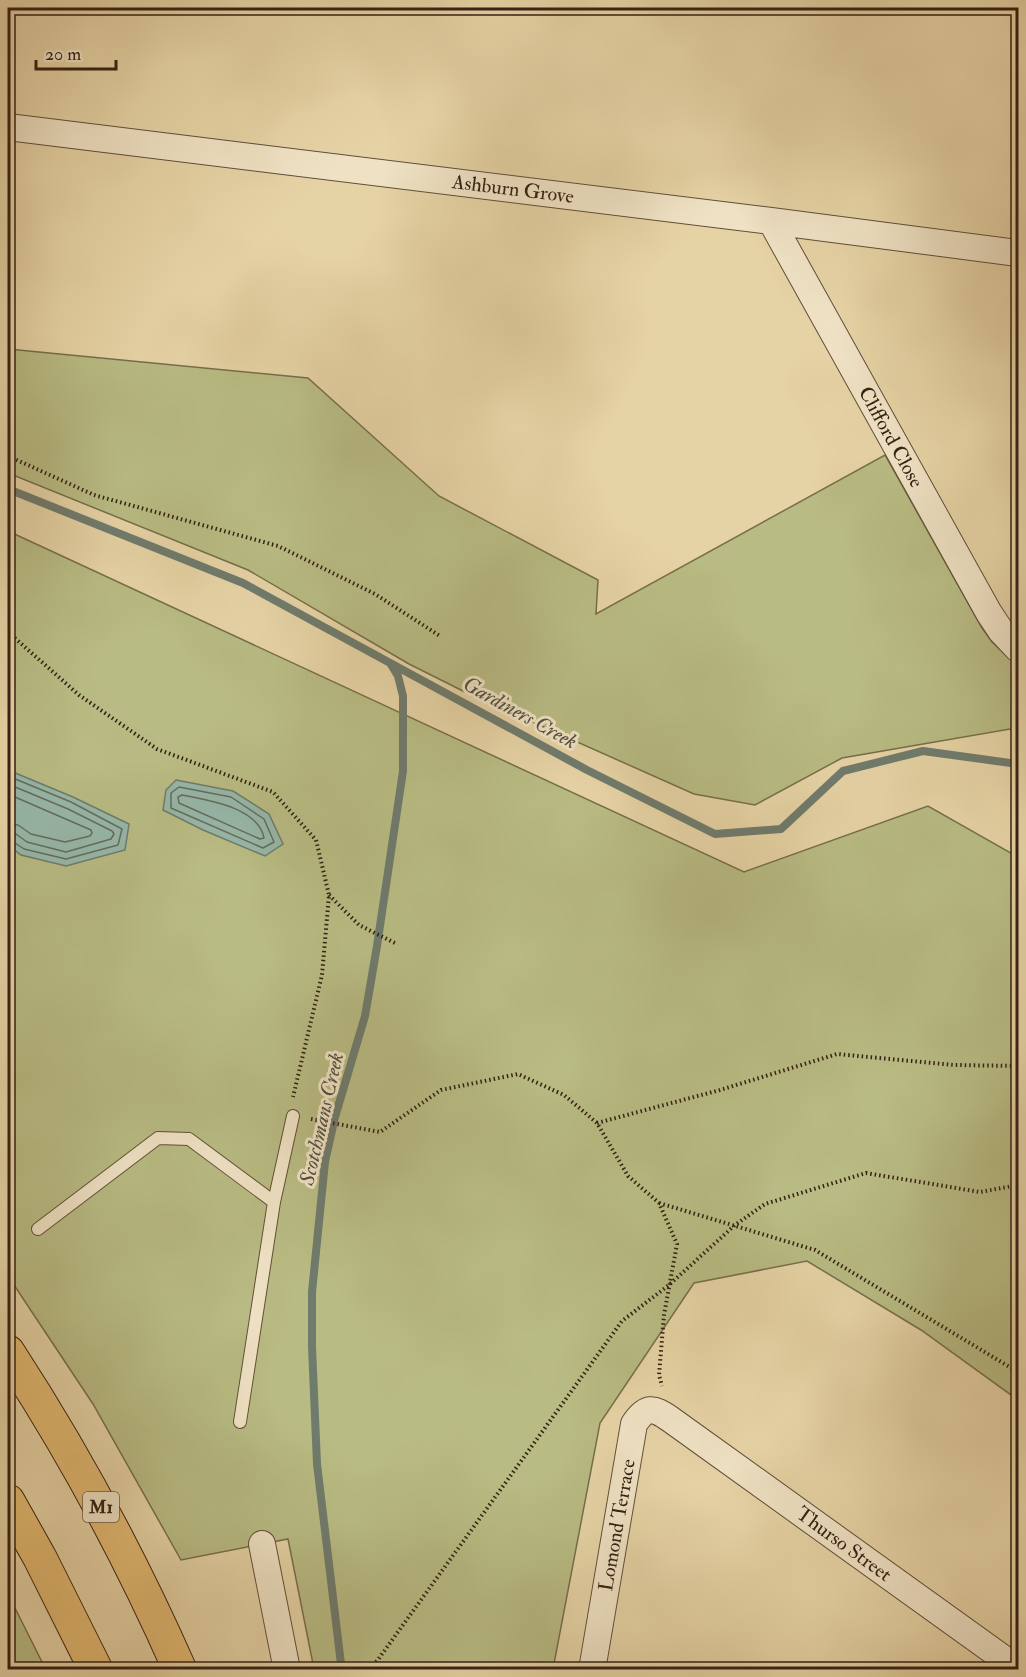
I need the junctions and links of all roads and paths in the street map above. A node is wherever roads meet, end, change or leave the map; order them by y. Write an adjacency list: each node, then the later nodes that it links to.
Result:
1 (8, 127): 2 (street, Ashburn Grove)
2 (771, 220): 3 (street, Ashburn Grove); 7 (street, Clifford Close)
3 (1018, 253)
4 (8, 456): 6 (path)
5 (8, 632): 8 (path)
6 (440, 636)
7 (1018, 649)
8 (329, 895): 9 (path); 11 (path)
9 (395, 943)
10 (1018, 1066): 12 (path)
11 (299, 1117): 12 (path); 14 (lane)
12 (597, 1123): 15 (path)
13 (1018, 1185): 16 (path)
14 (274, 1202): 17 (lane); 22 (lane)
15 (659, 1203): 16 (path); 18 (path)
16 (735, 1225): 18 (path); 20 (path)
17 (38, 1230)
18 (669, 1285): 21 (path); 29 (path)
19 (8, 1352): 27 (highway, M1)
20 (1018, 1372)
21 (670, 1419): 25 (street, Thurso Street); 30 (street, Lomond Terrace)
22 (240, 1422)
23 (8, 1502): 26 (highway)
24 (262, 1544): 28 (street)
25 (1018, 1669)
26 (96, 1670)
27 (180, 1670)
28 (287, 1670)
29 (365, 1670)
30 (592, 1670)

